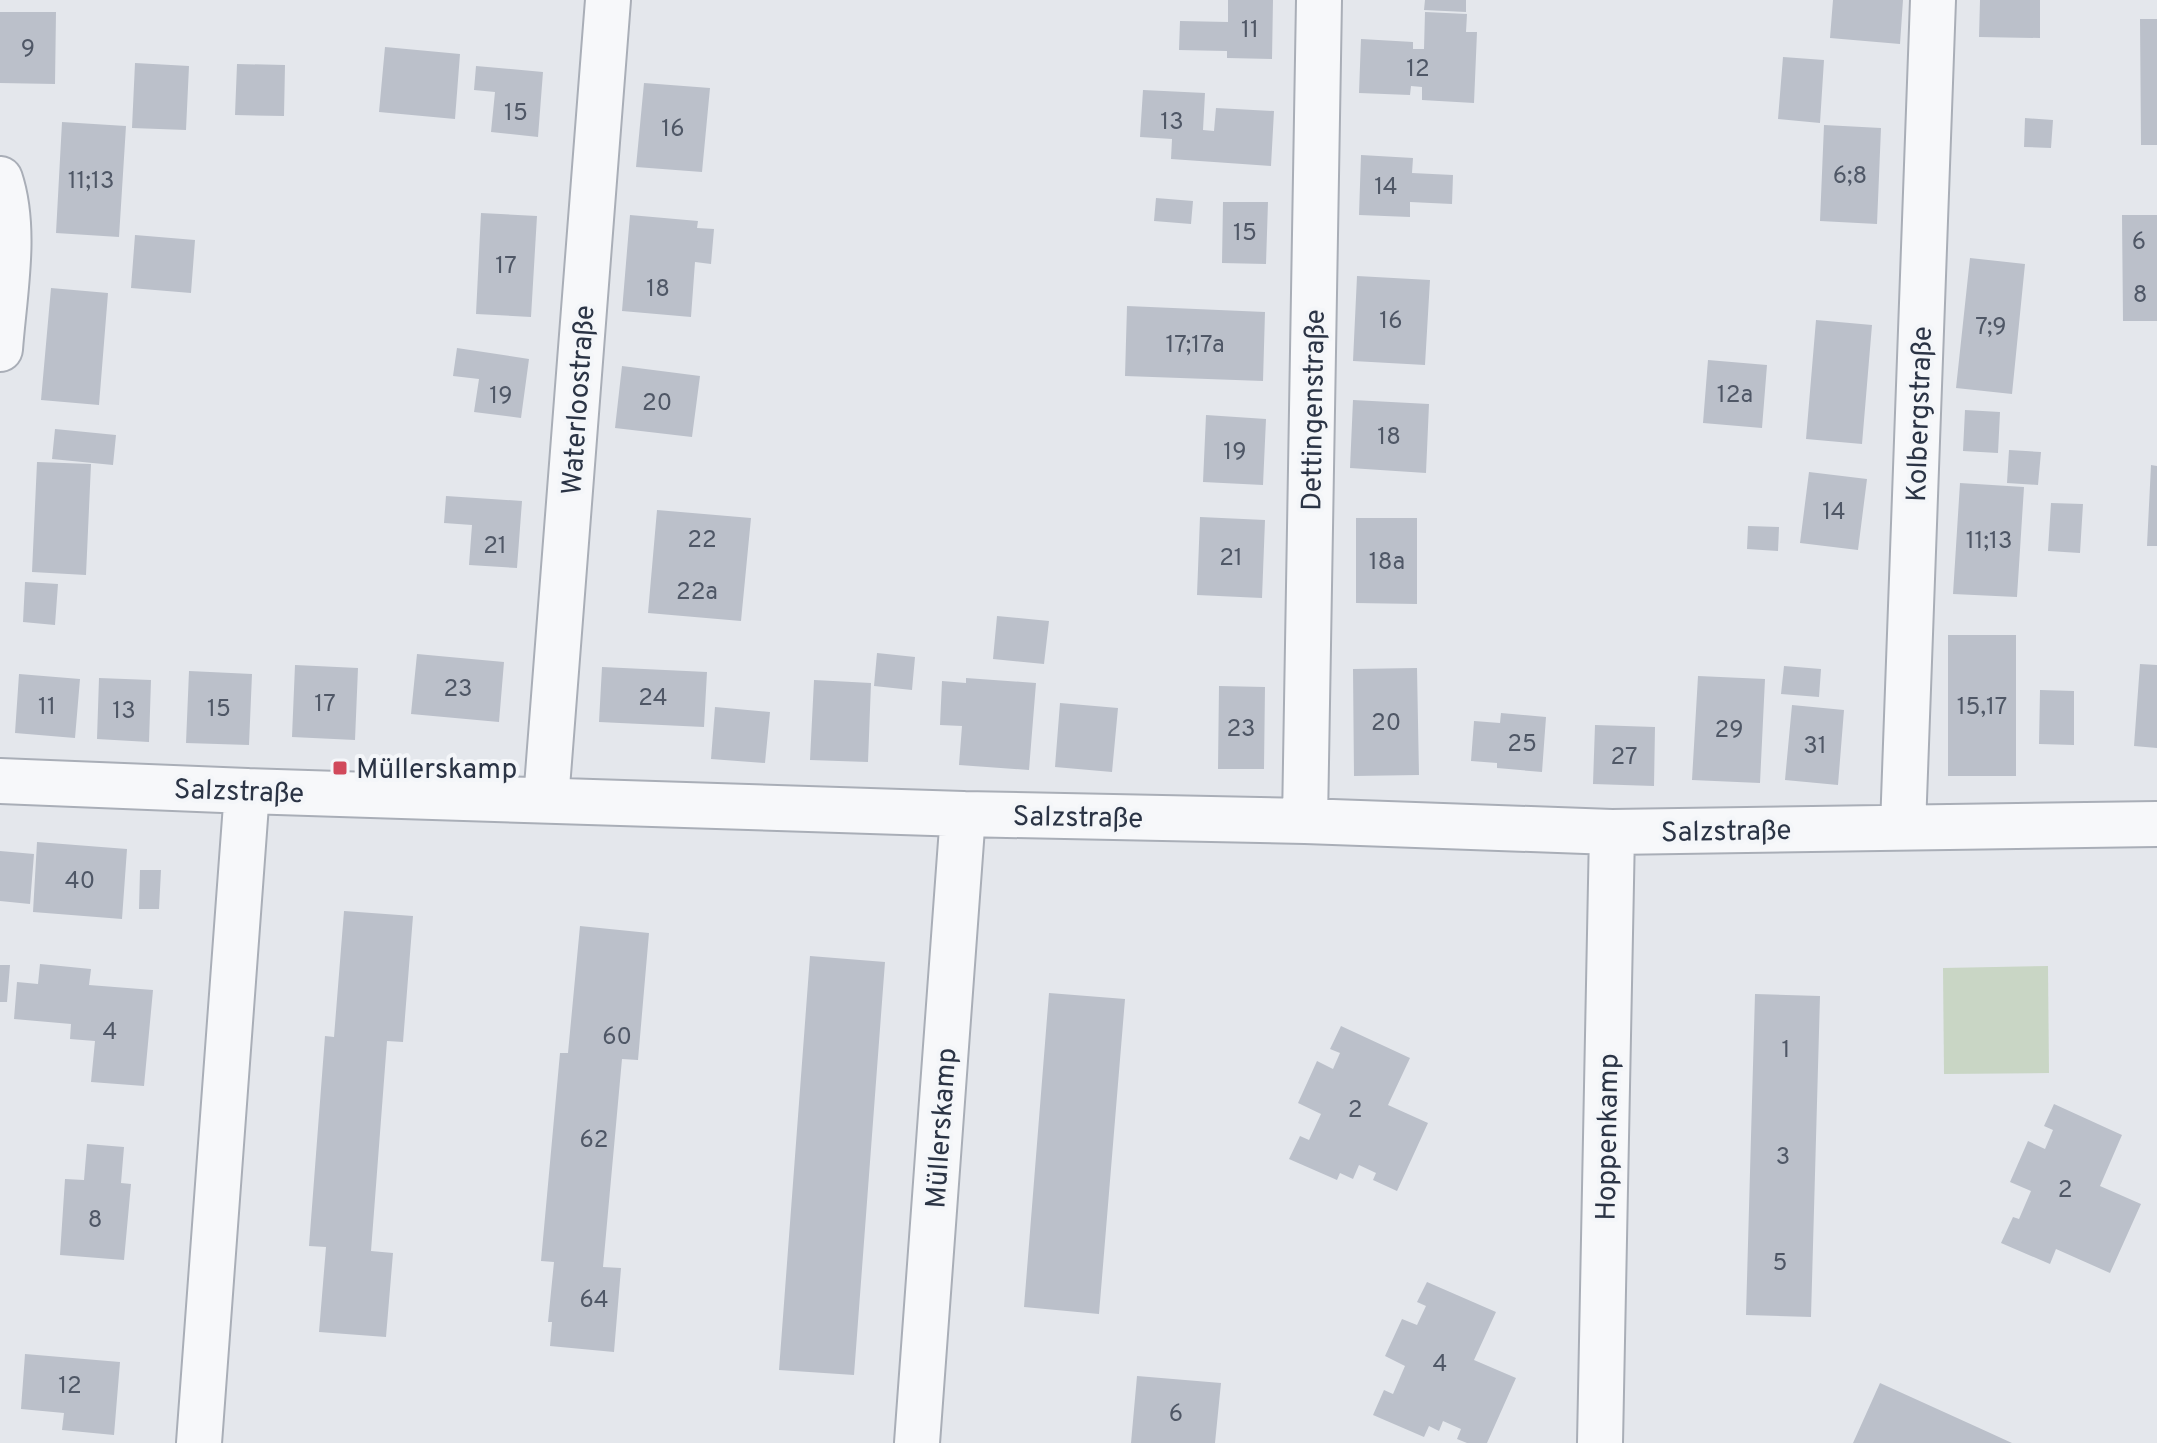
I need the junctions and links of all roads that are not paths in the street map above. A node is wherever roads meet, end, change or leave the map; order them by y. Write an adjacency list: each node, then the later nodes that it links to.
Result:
1 (608, 0): 8 (street, Waterloostraße)
2 (1319, 0): 10 (street, Dettingenstraße)
3 (1933, 0): 12 (street, Kolbergstraße)
4 (0, 179): 5 (street)
5 (0, 349)
6 (0, 781): 7 (street, Salzstraße)
7 (247, 791): 8 (street, Salzstraße); 14 (street)
8 (546, 800): 9 (street, Salzstraße)
9 (963, 814): 10 (street, Salzstraße); 15 (street, Müllerskamp)
10 (1305, 821): 13 (street, Salzstraße)
11 (2157, 824): 12 (street, Salzstraße)
12 (1903, 827): 13 (street, Salzstraße)
13 (1612, 832): 16 (street, Hoppenkamp)
14 (199, 1443)
15 (917, 1443)
16 (1600, 1443)

